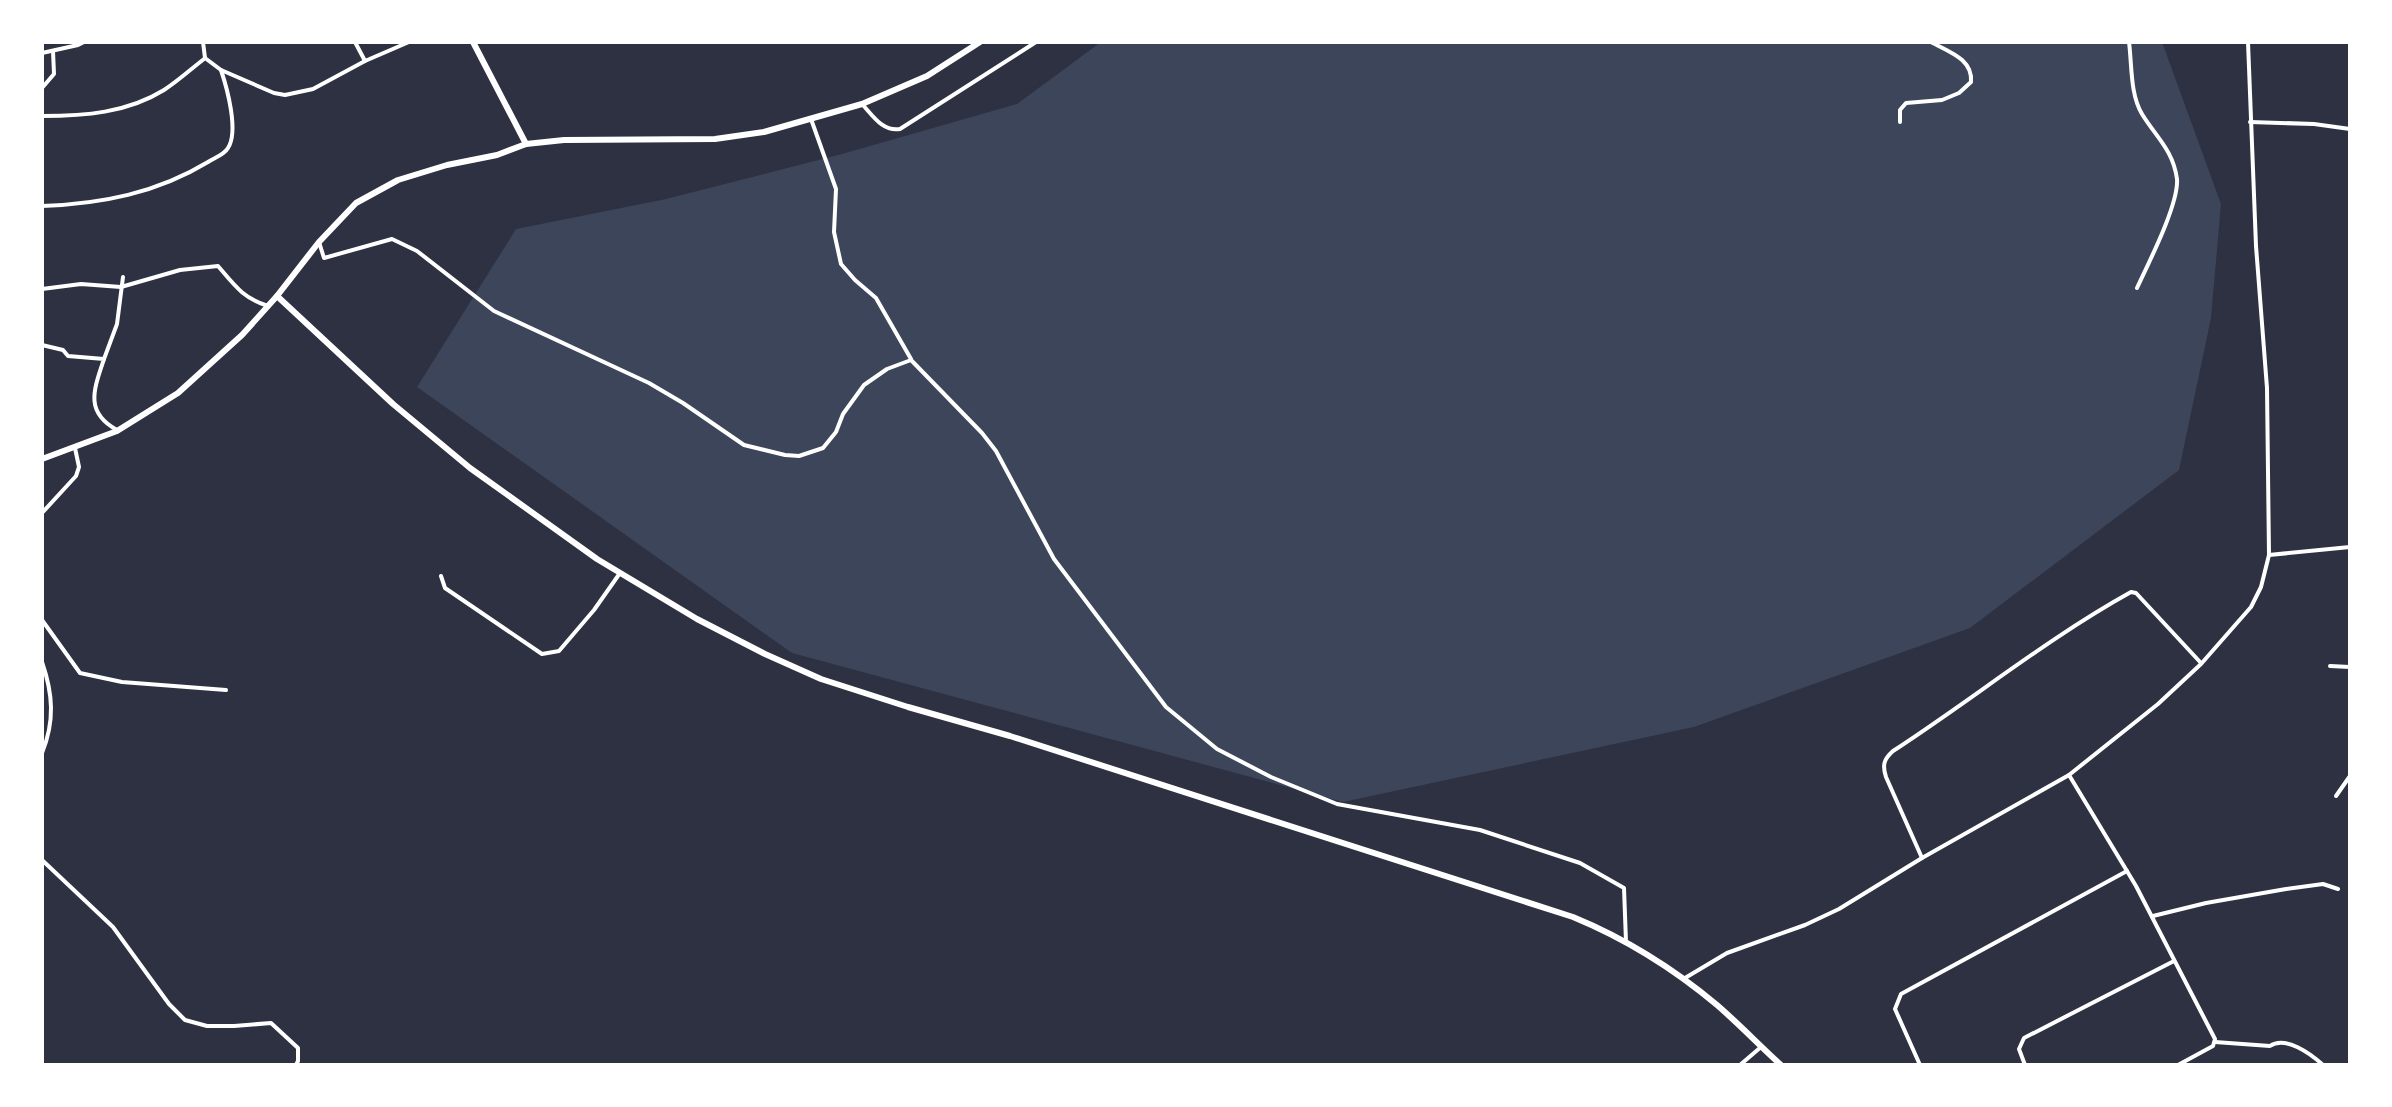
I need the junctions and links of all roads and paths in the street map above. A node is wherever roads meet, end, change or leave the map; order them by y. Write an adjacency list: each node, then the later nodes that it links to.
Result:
1 (84, 42): 11 (street)
2 (203, 42): 13 (street)
3 (355, 42): 14 (street)
4 (409, 42): 14 (street)
5 (473, 42): 23 (main road)
6 (980, 42): 17 (main road)
7 (1036, 42): 17 (street)
8 (1931, 42): 20 (street)
9 (2129, 42): 28 (street)
10 (2248, 42): 21 (street)
11 (53, 51): 12 (street); 16 (street)
12 (42, 53)
13 (205, 58): 15 (street); 18 (street)
14 (365, 61): 15 (street)
15 (221, 70): 24 (street)
16 (42, 88)
17 (862, 104): 19 (main road)
18 (42, 116)
19 (811, 119): 23 (main road); 34 (street)
20 (1900, 122)
21 (2250, 122): 22 (street); 40 (street)
22 (2350, 129)
23 (526, 144): 25 (main road)
24 (42, 206)
25 (319, 242): 30 (main road); 34 (street)
26 (123, 277): 27 (street)
27 (121, 287): 29 (street); 31 (street); 33 (street)
28 (2137, 288)
29 (42, 289)
30 (277, 296): 31 (main road); 41 (main road)
31 (268, 306): 35 (main road)
32 (42, 345): 33 (street)
33 (104, 359): 35 (street)
34 (911, 360): 58 (street)
35 (117, 431): 36 (main road)
36 (75, 448): 37 (main road); 38 (street)
37 (42, 459)
38 (42, 513)
39 (2350, 547): 40 (street)
40 (2269, 555): 45 (street)
41 (620, 573): 42 (street); 58 (main road)
42 (441, 576)
43 (42, 620): 48 (street)
44 (42, 662): 49 (street)
45 (2201, 664): 50 (street); 53 (street)
46 (2330, 666): 47 (street)
47 (2350, 667)
48 (226, 690)
49 (42, 753)
50 (2069, 775): 53 (street); 55 (street)
51 (2350, 776): 52 (street)
52 (2336, 796)
53 (1922, 858): 60 (street)
54 (42, 860): 63 (street)
55 (2127, 871): 57 (street); 66 (street)
56 (2338, 889): 57 (street)
57 (2152, 916): 59 (street)
58 (1626, 942): 60 (main road)
59 (2174, 961): 61 (street); 67 (street)
60 (1682, 979): 62 (main road)
61 (2215, 1042): 68 (street); 69 (street)
62 (1761, 1047): 64 (street); 65 (main road)
63 (296, 1065)
64 (1740, 1065)
65 (1781, 1065)
66 (1920, 1065)
67 (2025, 1065)
68 (2178, 1065)
69 (2323, 1065)

